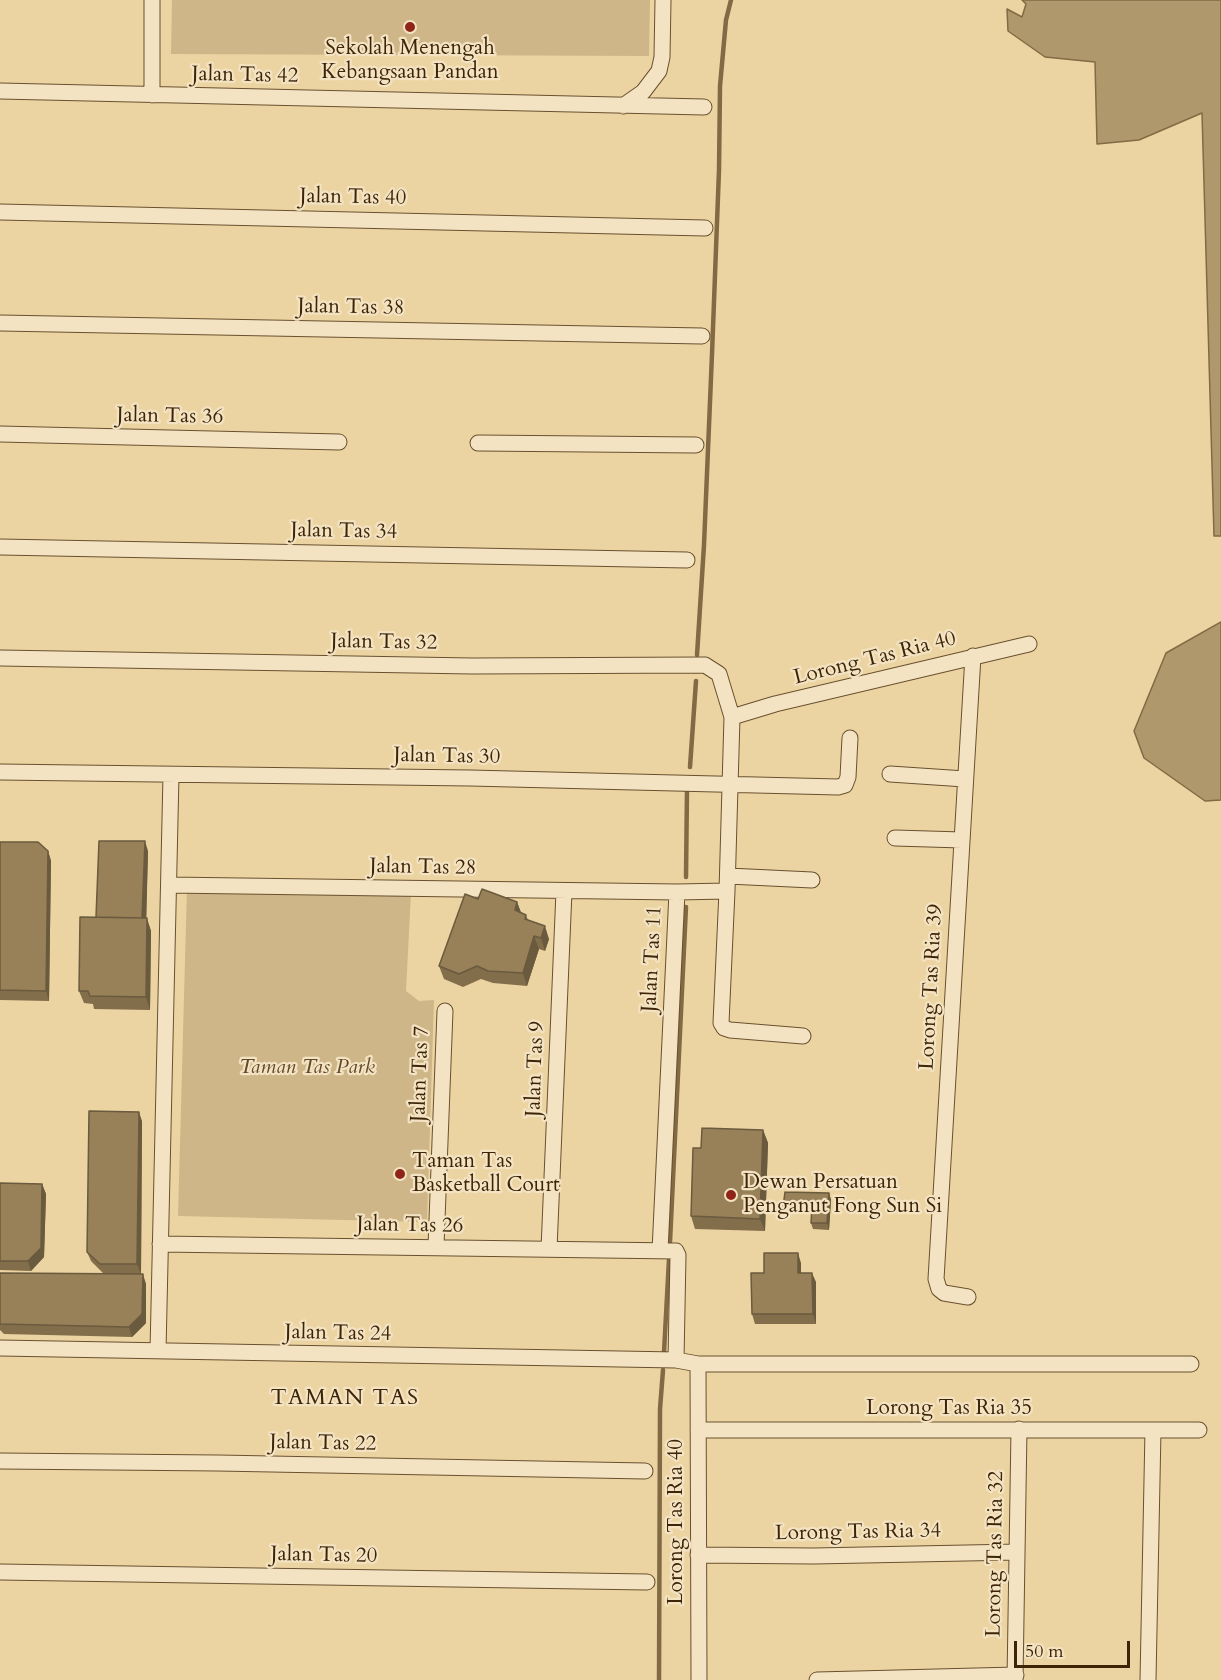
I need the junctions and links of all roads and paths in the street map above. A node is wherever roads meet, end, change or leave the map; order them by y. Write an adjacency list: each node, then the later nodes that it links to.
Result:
1 (152, 0): 4 (street)
2 (663, 0): 5 (street)
3 (0, 91): 4 (street, Jalan Tas 42)
4 (152, 94): 5 (street, Jalan Tas 42)
5 (623, 106): 6 (street, Jalan Tas 42)
6 (704, 107)
7 (0, 212): 8 (street, Jalan Tas 40)
8 (705, 228)
9 (0, 323): 10 (street, Jalan Tas 38)
10 (702, 336)
11 (0, 435): 12 (street, Jalan Tas 36)
12 (339, 442)
13 (478, 443): 14 (street)
14 (696, 445)
15 (0, 547): 16 (street, Jalan Tas 34)
16 (687, 560)
17 (1029, 644): 18 (street, Lorong Tas Ria 40)
18 (973, 656): 20 (street, Lorong Tas Ria 40); 25 (street, Lorong Tas Ria 39)
19 (0, 658): 20 (street, Jalan Tas 32)
20 (732, 717): 26 (street)
21 (850, 738): 26 (street, Jalan Tas 30)
22 (0, 772): 24 (street, Jalan Tas 30)
23 (890, 774): 25 (street)
24 (171, 775): 26 (street, Jalan Tas 30); 31 (street)
25 (965, 779): 28 (street, Lorong Tas Ria 39)
26 (730, 783): 30 (street)
27 (895, 838): 28 (street)
28 (962, 840): 40 (street, Lorong Tas Ria 39)
29 (812, 880): 30 (street, Jalan Tas 11)
30 (727, 883): 33 (street, Jalan Tas 11); 35 (street)
31 (168, 885): 32 (street, Jalan Tas 28); 36 (street)
32 (564, 891): 33 (street, Jalan Tas 28); 38 (street, Jalan Tas 9)
33 (677, 892): 39 (street, Jalan Tas 11)
34 (445, 1011): 37 (street, Jalan Tas 7)
35 (804, 1036)
36 (160, 1244): 37 (street, Jalan Tas 26); 42 (street)
37 (436, 1246): 38 (street, Jalan Tas 26)
38 (549, 1249): 39 (street, Jalan Tas 26)
39 (660, 1251): 43 (street)
40 (968, 1297)
41 (0, 1348): 42 (street, Jalan Tas 24)
42 (158, 1351): 43 (street, Jalan Tas 24)
43 (676, 1359): 44 (street, Jalan Tas 24)
44 (698, 1364): 45 (street, Jalan Tas 24); 46 (street, Lorong Tas Ria 40)
45 (1191, 1364)
46 (698, 1430): 47 (street, Lorong Tas Ria 35); 53 (street, Lorong Tas Ria 40)
47 (1019, 1430): 48 (street, Lorong Tas Ria 35); 52 (street, Lorong Tas Ria 32)
48 (1153, 1430): 49 (street, Lorong Tas Ria 35); 60 (street)
49 (1199, 1431)
50 (0, 1461): 51 (street, Jalan Tas 22)
51 (645, 1472)
52 (1017, 1552): 53 (street, Lorong Tas Ria 34); 56 (street, Lorong Tas Ria 32)
53 (699, 1555): 58 (street, Lorong Tas Ria 40)
54 (0, 1572): 55 (street, Jalan Tas 20)
55 (647, 1582)
56 (1016, 1678): 57 (street)
57 (909, 1679): 59 (street)
58 (699, 1680)
59 (818, 1680)
60 (1148, 1680)

